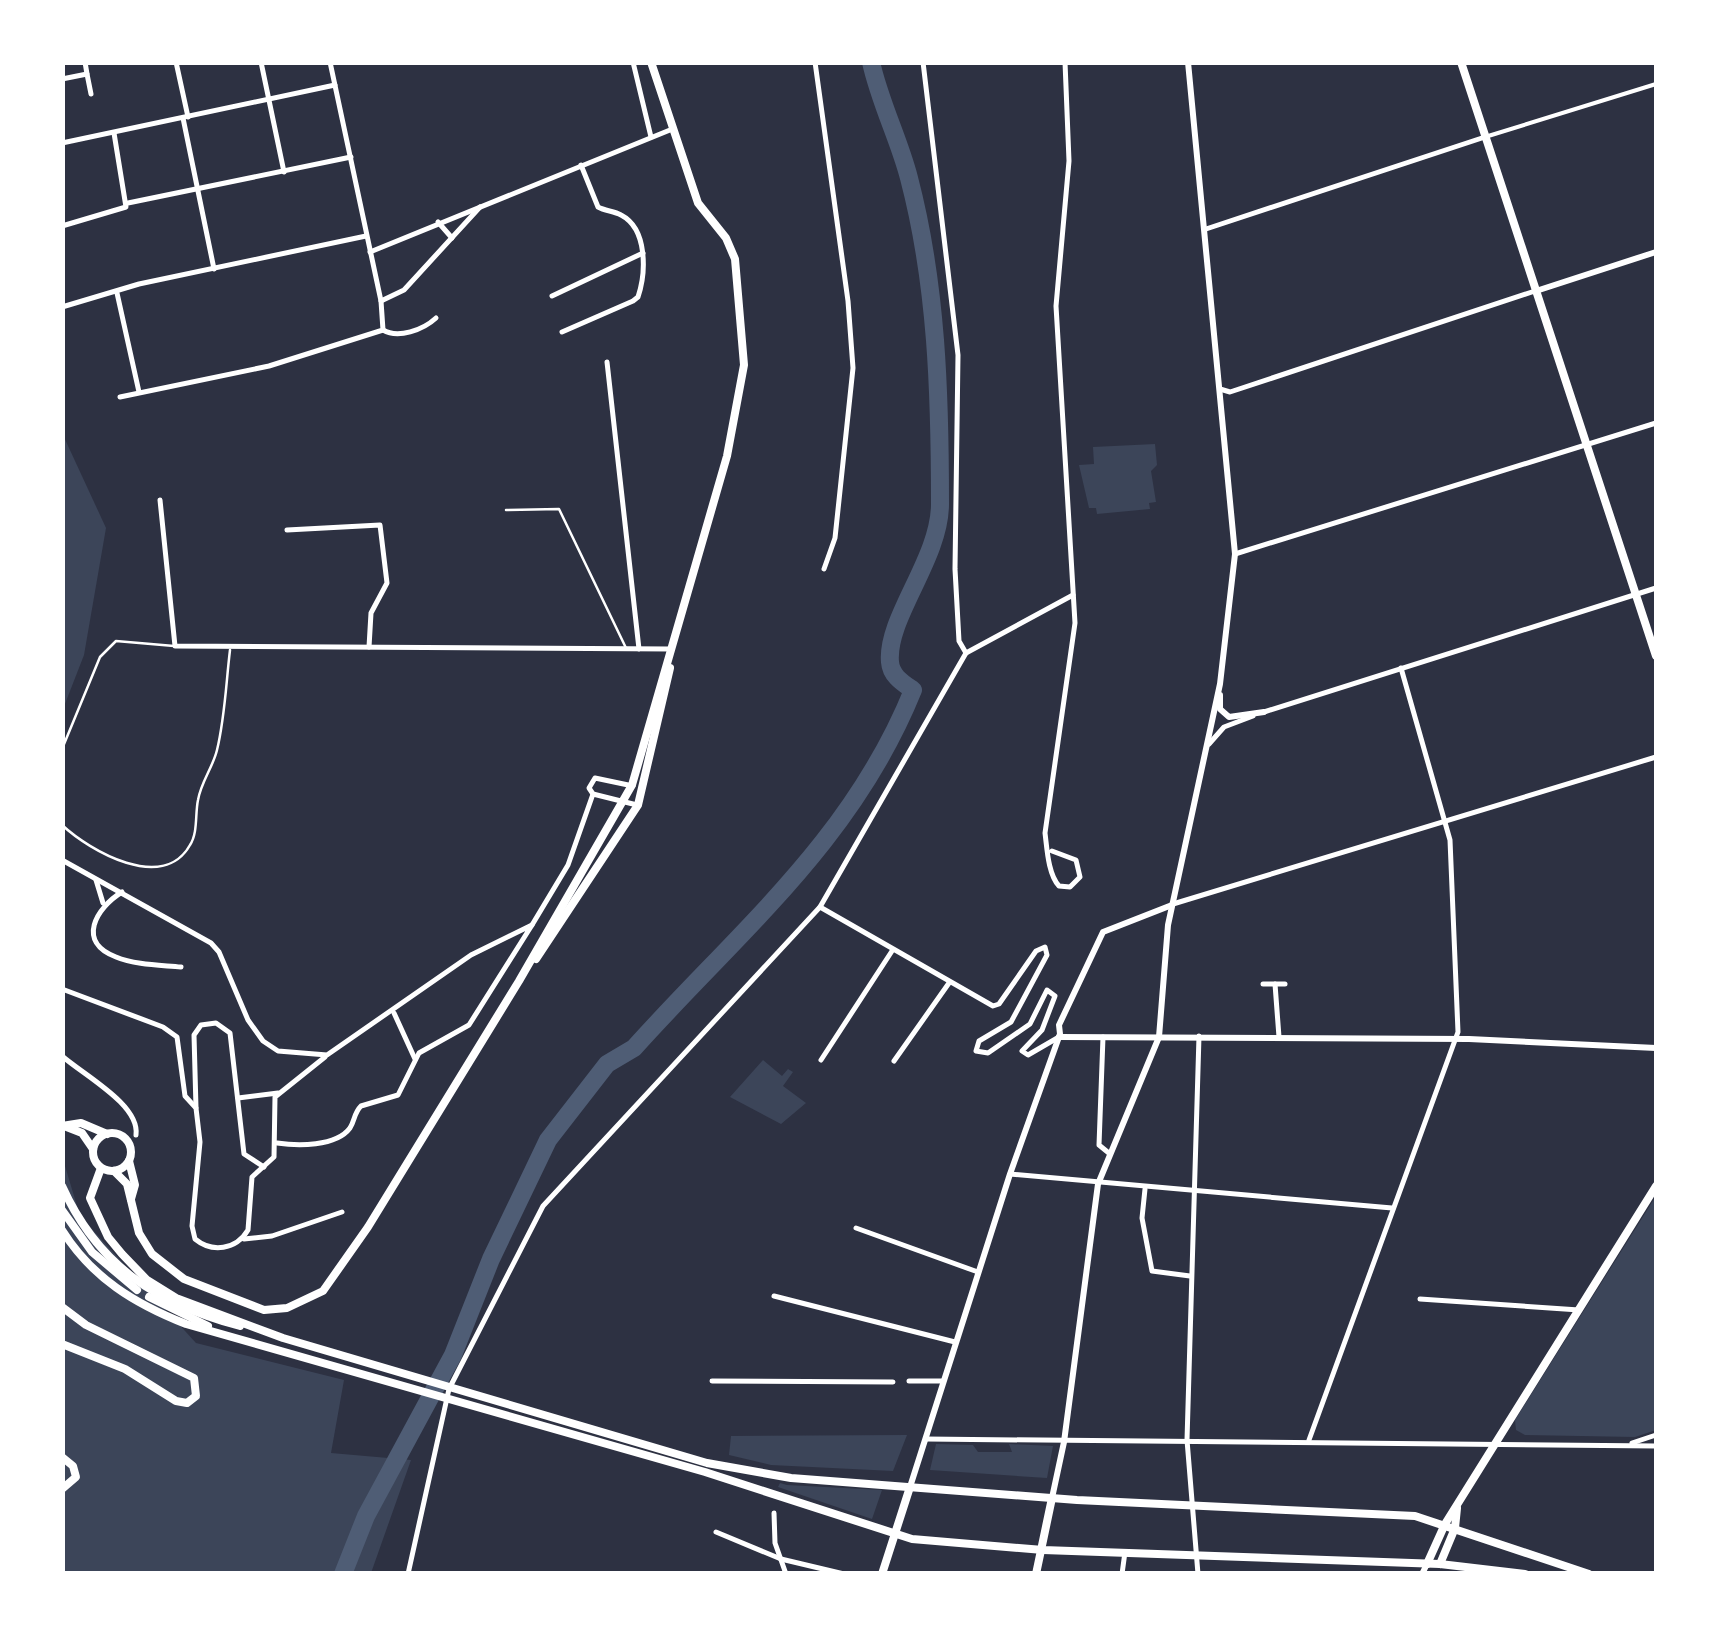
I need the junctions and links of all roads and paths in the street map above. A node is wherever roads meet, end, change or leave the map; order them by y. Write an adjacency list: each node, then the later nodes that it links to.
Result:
1 (84, 62): 12 (street)
2 (176, 62): 18 (street)
3 (261, 62): 17 (street)
4 (330, 62): 15 (street)
5 (633, 62): 22 (street)
6 (651, 62): 19 (main road)
7 (815, 62): 57 (street)
8 (923, 62): 66 (street)
9 (1066, 62): 59 (street)
10 (1188, 62): 32 (street)
11 (1460, 62): 21 (main road)
12 (87, 74): 13 (street); 16 (street)
13 (62, 78)
14 (1656, 84): 21 (street)
15 (336, 86): 17 (street); 24 (street)
16 (91, 94)
17 (269, 100): 18 (street); 26 (street)
18 (185, 118): 20 (street); 27 (street)
19 (670, 130): 22 (street); 67 (main road)
20 (114, 132): 23 (street); 28 (street)
21 (1486, 136): 32 (street); 39 (main road)
22 (651, 137): 25 (street)
23 (62, 143)
24 (350, 158): 26 (street); 33 (street)
25 (582, 165): 29 (street); 37 (street)
26 (284, 172): 27 (street)
27 (197, 192): 28 (street); 38 (street)
28 (128, 203): 31 (street)
29 (482, 205): 30 (street); 34 (street)
30 (438, 222): 34 (street); 35 (street)
31 (62, 226)
32 (1206, 229): 48 (street)
33 (366, 236): 35 (street); 38 (street)
34 (452, 238): 42 (street)
35 (370, 252): 42 (street)
36 (1656, 252): 39 (street)
37 (643, 253): 41 (street); 46 (street)
38 (214, 270): 40 (street)
39 (1536, 291): 48 (street); 52 (main road)
40 (117, 292): 43 (street); 49 (street)
41 (552, 296)
42 (381, 300): 45 (street)
43 (62, 307)
44 (436, 318): 45 (street)
45 (383, 330): 49 (street)
46 (562, 332)
47 (607, 362): 65 (street)
48 (1220, 388): 56 (street)
49 (140, 392): 50 (street)
50 (120, 397)
51 (1656, 422): 52 (street)
52 (1586, 444): 56 (street); 60 (main road)
53 (160, 500): 61 (street)
54 (506, 510): 64 (lane)
55 (287, 530): 63 (street)
56 (1235, 554): 70 (street)
57 (824, 569)
58 (1656, 588): 60 (street)
59 (1074, 594): 66 (street); 82 (street)
60 (1636, 594): 68 (main road); 69 (street)
61 (175, 646): 62 (street); 72 (lane)
62 (230, 647): 63 (street); 81 (lane)
63 (369, 647): 64 (street)
64 (627, 649): 65 (street)
65 (639, 649): 67 (street)
66 (966, 653): 88 (street)
67 (672, 654): 75 (main road); 76 (main road)
68 (1656, 656)
69 (1400, 668): 71 (street); 80 (street)
70 (1220, 684): 71 (street); 73 (street)
71 (1264, 712): 73 (street)
72 (62, 749)
73 (1203, 754): 87 (street)
74 (1656, 757): 80 (street)
75 (632, 786): 76 (street); 77 (street); 78 (main road)
76 (646, 788): 79 (main road)
77 (593, 794): 78 (street); 91 (street)
78 (624, 802): 79 (street); 94 (main road)
79 (638, 805): 94 (main road)
80 (1445, 820): 87 (street); 106 (street)
81 (62, 826)
82 (1052, 851): 82 (street)
83 (62, 860): 84 (street)
84 (96, 880): 85 (street); 86 (street)
85 (122, 892): 86 (street); 108 (street)
86 (103, 903): 93 (street)
87 (1174, 904): 89 (street); 90 (street)
88 (820, 907): 92 (street); 180 (street)
89 (1161, 909): 90 (street); 102 (street)
90 (1168, 925): 104 (street)
91 (532, 926): 100 (street); 110 (street)
92 (892, 950): 95 (street); 111 (street)
93 (181, 967)
94 (519, 982): 132 (main road)
95 (949, 984): 102 (street); 112 (street)
96 (1264, 984): 97 (street)
97 (1276, 984): 98 (street); 105 (street)
98 (1285, 984)
99 (62, 990): 115 (street)
100 (394, 1013): 108 (street); 110 (street)
101 (1199, 1036): 104 (street); 105 (street); 131 (street)
102 (1059, 1037): 103 (street); 126 (street)
103 (1103, 1037): 104 (street); 121 (street)
104 (1159, 1037): 121 (street)
105 (1279, 1037): 106 (street)
106 (1456, 1038): 107 (street); 133 (street)
107 (1656, 1048)
108 (327, 1055): 113 (street)
109 (62, 1056): 118 (street)
110 (415, 1059): 119 (street)
111 (821, 1060)
112 (894, 1062)
113 (278, 1093): 114 (street); 119 (street)
114 (238, 1098): 115 (street); 123 (street)
115 (196, 1108): 138 (street)
116 (63, 1126): 117 (main road); 120 (main road)
117 (107, 1134): 120 (main road); 122 (main road)
118 (136, 1135)
119 (277, 1143): 123 (street)
120 (93, 1149): 124 (main road)
121 (1110, 1154): 127 (street)
122 (129, 1161): 125 (main road); 132 (main road)
123 (264, 1167): 138 (street)
124 (100, 1168): 125 (main road); 145 (main road)
125 (114, 1171): 132 (main road)
126 (1010, 1174): 127 (street); 139 (street)
127 (1098, 1184): 130 (street); 157 (street)
128 (62, 1186): 145 (main road)
129 (1656, 1186): 144 (main road)
130 (1145, 1189): 131 (street); 140 (street)
131 (1192, 1192): 133 (street); 140 (street)
132 (131, 1200)
133 (1392, 1208): 156 (street)
134 (62, 1210): 148 (main road)
135 (342, 1212): 138 (street)
136 (856, 1228): 139 (street)
137 (62, 1230): 148 (main road)
138 (242, 1239)
139 (978, 1272): 146 (street)
140 (1190, 1276): 155 (street)
141 (774, 1296): 146 (street)
142 (1420, 1299): 144 (street)
143 (62, 1307): 147 (main road)
144 (1579, 1310): 158 (main road)
145 (282, 1338): 162 (main road)
146 (955, 1342): 151 (street)
147 (62, 1344)
148 (279, 1349): 162 (main road)
149 (712, 1381): 152 (street)
150 (909, 1381): 151 (street)
151 (942, 1381): 154 (street)
152 (893, 1382)
153 (1656, 1436): 159 (street)
154 (923, 1439): 157 (street); 163 (street)
155 (1187, 1440): 156 (street); 157 (street); 166 (street)
156 (1309, 1440): 158 (street)
157 (1064, 1442): 165 (street)
158 (1495, 1443): 159 (street); 167 (main road)
159 (1624, 1446): 160 (street)
160 (1656, 1446)
161 (62, 1458): 164 (main road)
162 (706, 1468): 163 (main road); 172 (main road)
163 (910, 1486): 165 (main road); 172 (main road)
164 (62, 1490)
165 (1052, 1498): 166 (main road); 173 (main road)
166 (1193, 1504): 169 (main road); 175 (street)
167 (1457, 1508): 169 (main road); 170 (main road)
168 (774, 1513): 176 (street)
169 (1445, 1524): 170 (main road); 177 (main road)
170 (1455, 1528): 178 (main road); 179 (main road)
171 (716, 1532): 176 (street)
172 (895, 1534): 173 (main road); 183 (main road)
173 (1043, 1550): 174 (main road); 184 (main road)
174 (1125, 1552): 175 (main road); 185 (street)
175 (1196, 1554): 177 (main road); 186 (street)
176 (781, 1560): 181 (street); 182 (street)
177 (1427, 1564): 178 (main road); 187 (street)
178 (1440, 1564): 188 (street); 189 (main road)
179 (1588, 1572)
180 (408, 1574)
181 (786, 1574)
182 (844, 1574)
183 (882, 1574)
184 (1036, 1574)
185 (1122, 1574)
186 (1198, 1574)
187 (1422, 1574)
188 (1434, 1574)
189 (1525, 1574)

